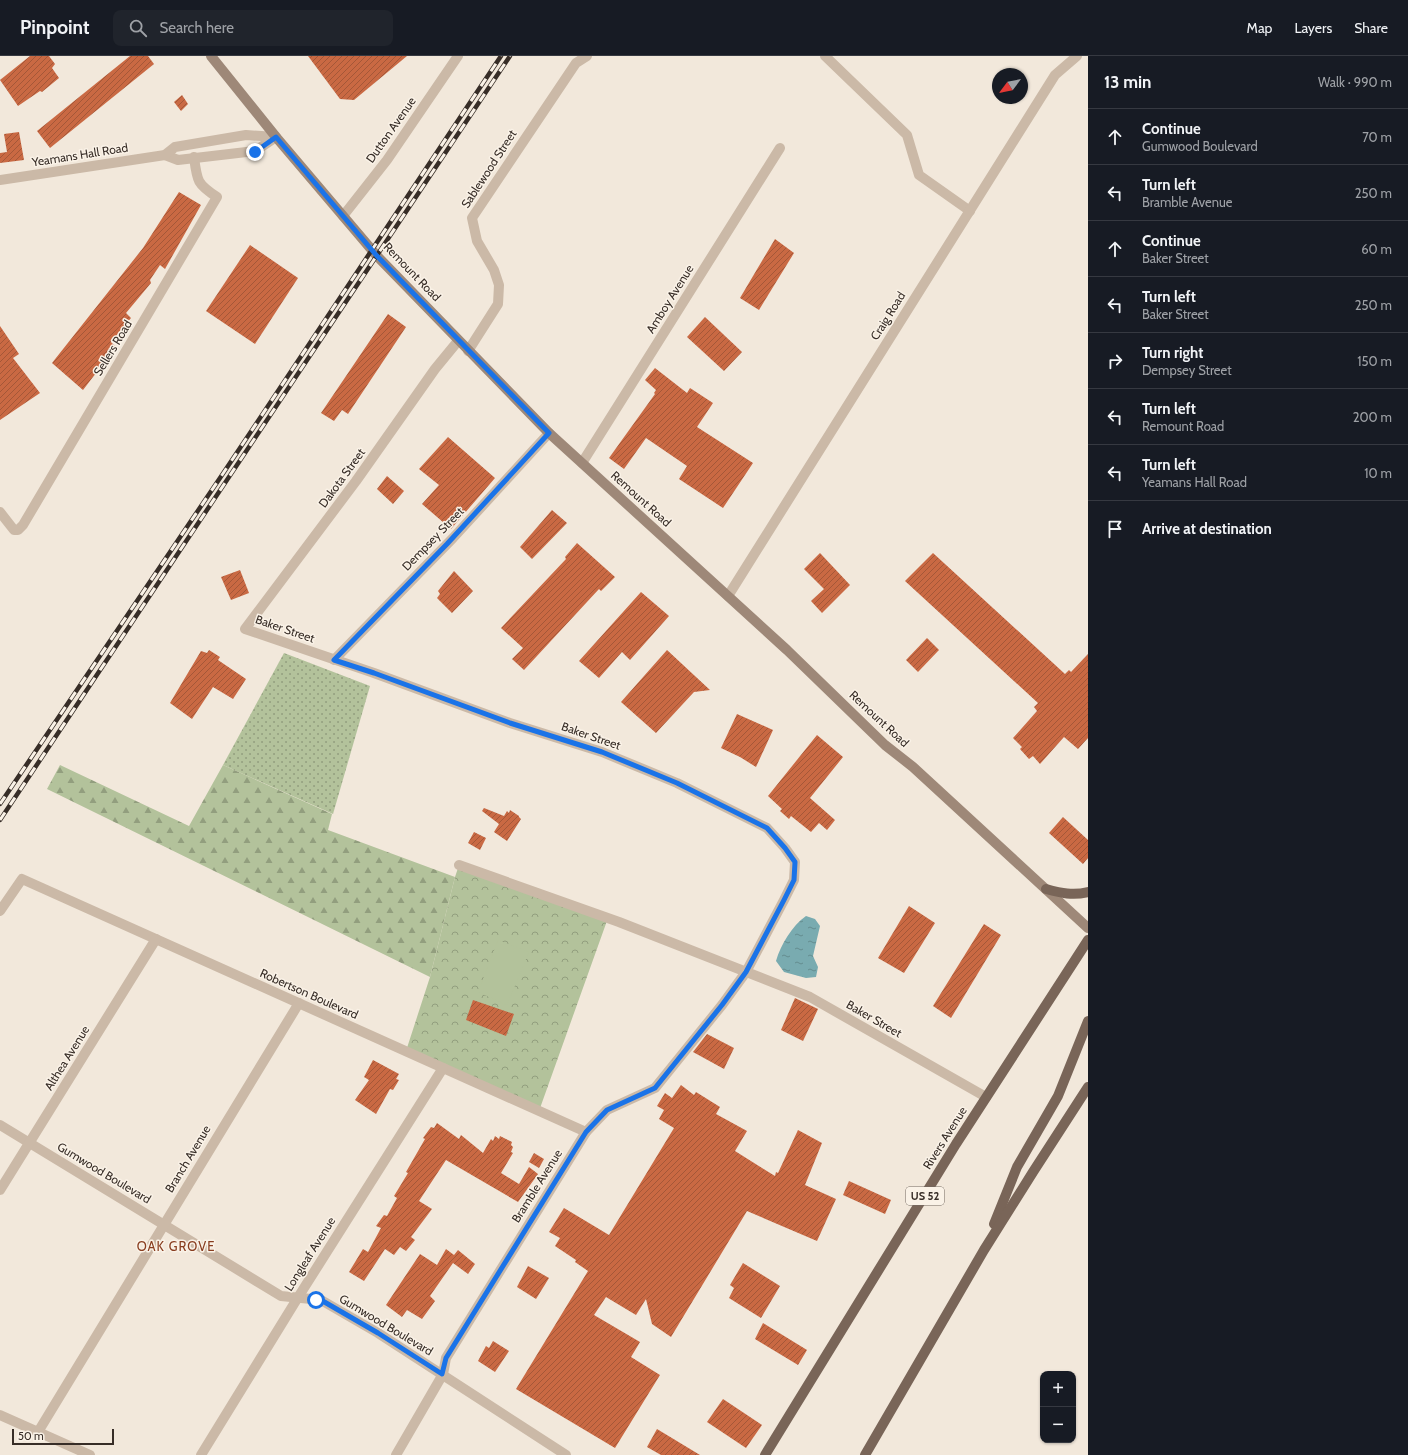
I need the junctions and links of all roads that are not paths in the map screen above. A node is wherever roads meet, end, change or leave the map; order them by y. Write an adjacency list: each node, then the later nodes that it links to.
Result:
1 (211, 56): 6 (main road, Remount Road)
2 (458, 56): 12 (street, Dutton Avenue)
3 (587, 56): 14 (street, Sablewood Street)
4 (825, 56): 11 (street)
5 (1077, 56): 11 (street, Craig Road)
6 (276, 137): 8 (street, Yeamans Hall Road); 9 (street, Yeamans Hall Road); 12 (main road, Remount Road)
7 (780, 148): 16 (street, Amboy Avenue)
8 (165, 155): 9 (street, Yeamans Hall Road); 10 (street, Yeamans Hall Road)
9 (194, 158): 17 (street, Sellers Road)
10 (0, 180)
11 (970, 211): 18 (street, Craig Road)
12 (343, 216): 13 (main road, Remount Road)
13 (458, 341): 14 (main road, Remount Road); 19 (street, Dakota Street)
14 (468, 351): 15 (main road, Remount Road)
15 (549, 433): 16 (main road, Remount Road); 20 (street, Dempsey Street)
16 (582, 463): 18 (main road, Remount Road)
17 (0, 512)
18 (728, 596): 22 (main road, Remount Road)
19 (245, 629): 20 (street, Baker Street)
20 (334, 660): 28 (street, Baker Street)
21 (459, 865): 28 (street, Baker Street)
22 (1046, 889): 23 (main road); 25 (main road, Remount Road)
23 (1088, 892)
24 (0, 911): 26 (street, Robertson Boulevard)
25 (1088, 928)
26 (156, 939): 29 (street, Robertson Boulevard); 36 (street, Althea Avenue)
27 (1088, 940): 33 (main road, Rivers Avenue / US 52)
28 (746, 972): 33 (street, Baker Street); 35 (street, Bramble Avenue)
29 (299, 1003): 31 (street, Robertson Boulevard); 38 (street, Branch Avenue)
30 (1088, 1021): 39 (main road)
31 (443, 1068): 35 (street, Robertson Boulevard); 40 (street, Longleaf Avenue)
32 (1088, 1088): 39 (main road)
33 (986, 1097): 48 (main road, Rivers Avenue / US 52)
34 (0, 1125): 36 (street, Gumwood Boulevard)
35 (586, 1132): 41 (street, Bramble Avenue)
36 (29, 1144): 37 (street, Althea Avenue); 38 (street, Gumwood Boulevard)
37 (0, 1190)
38 (164, 1224): 40 (street, Gumwood Boulevard); 43 (street, Branch Avenue)
39 (984, 1250): 49 (main road)
40 (297, 1299): 41 (street, Gumwood Boulevard); 45 (street, Longleaf Avenue)
41 (442, 1374): 46 (street, Bramble Avenue); 47 (street, Gumwood Boulevard)
42 (0, 1415): 43 (street)
43 (38, 1432): 44 (street)
44 (90, 1455)
45 (200, 1455)
46 (396, 1455)
47 (566, 1455)
48 (765, 1455)
49 (865, 1455)

